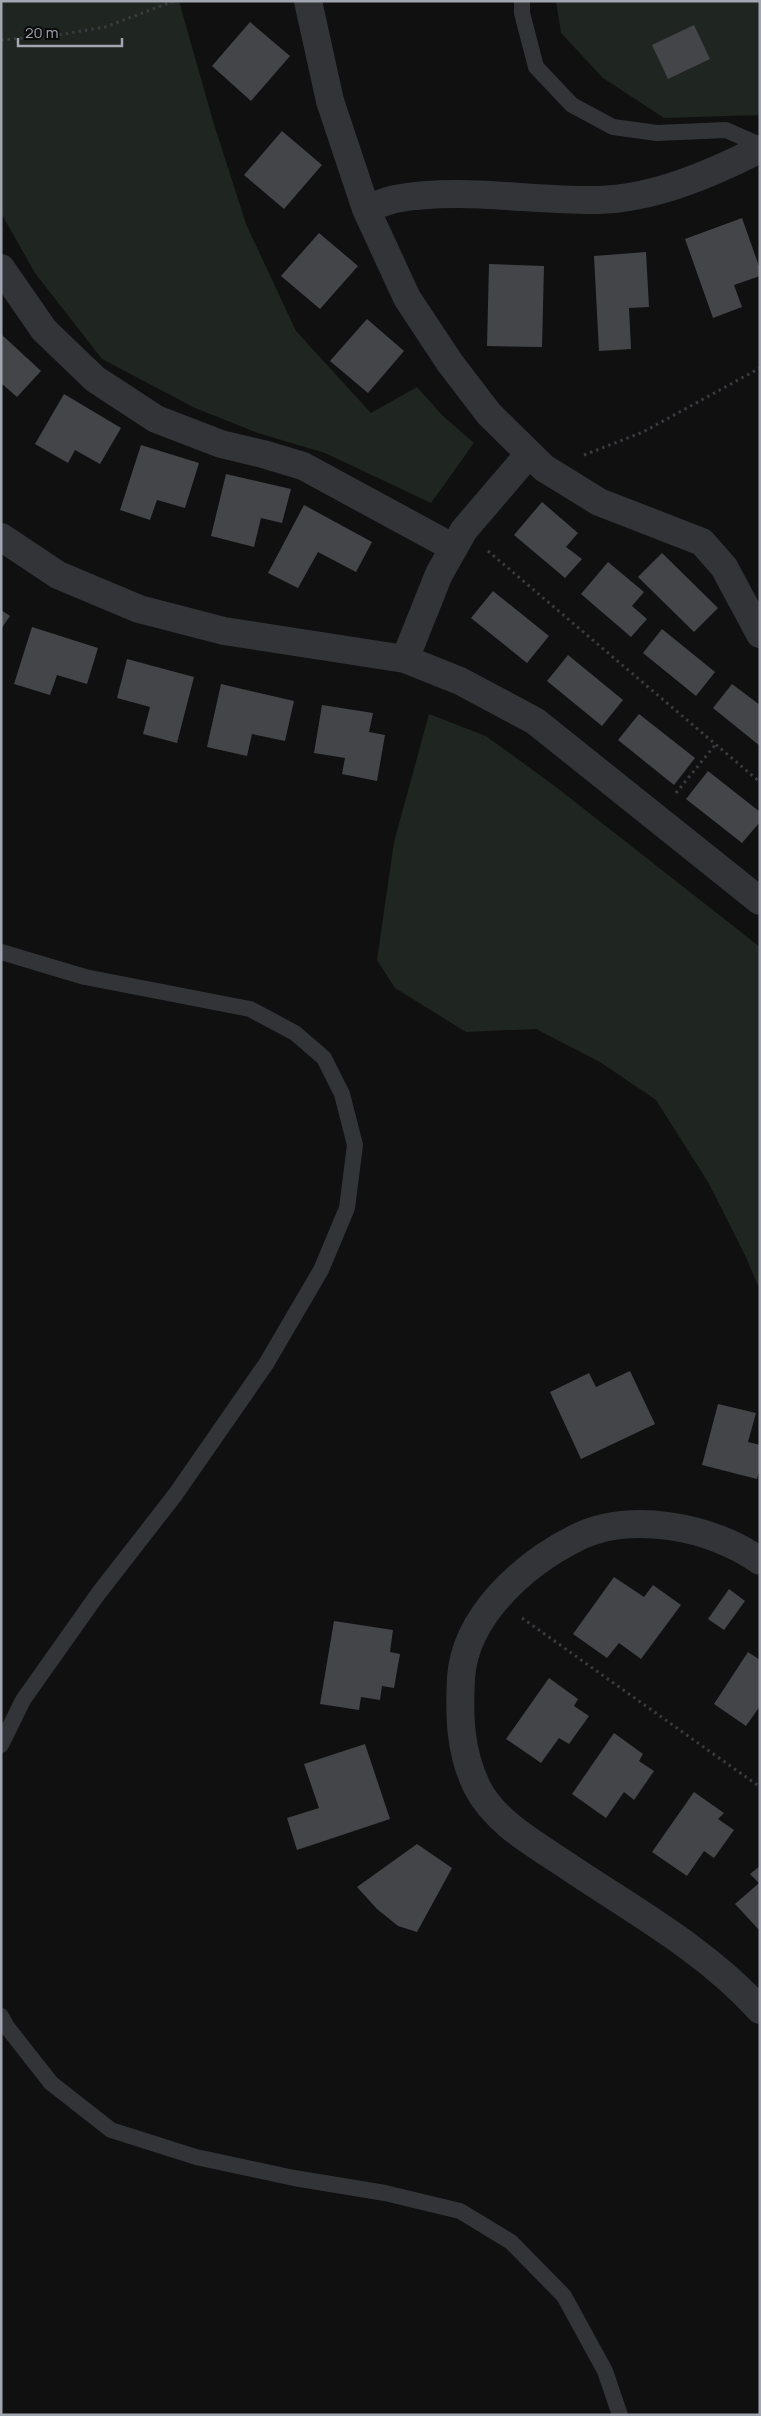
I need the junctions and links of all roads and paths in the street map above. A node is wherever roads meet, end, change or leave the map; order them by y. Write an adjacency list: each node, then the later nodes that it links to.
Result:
1 (174, 1): 4 (path)
2 (308, 1): 6 (street)
3 (521, 5): 5 (lane)
4 (1, 40)
5 (760, 147): 6 (street)
6 (366, 209): 9 (street)
7 (1, 268): 11 (street)
8 (760, 368): 9 (path)
9 (536, 461): 11 (street); 12 (street)
10 (1, 537): 13 (street)
11 (459, 539): 13 (street); 14 (path)
12 (760, 634)
13 (405, 659): 16 (street)
14 (716, 745): 15 (path); 16 (path)
15 (760, 782)
16 (656, 818): 17 (street)
17 (760, 901)
18 (1, 952): 21 (lane)
19 (760, 1561): 20 (street)
20 (497, 1601): 22 (path); 23 (street)
21 (1, 1745)
22 (760, 1787)
23 (760, 2010)
24 (1, 2016): 25 (lane)
25 (620, 2415)

